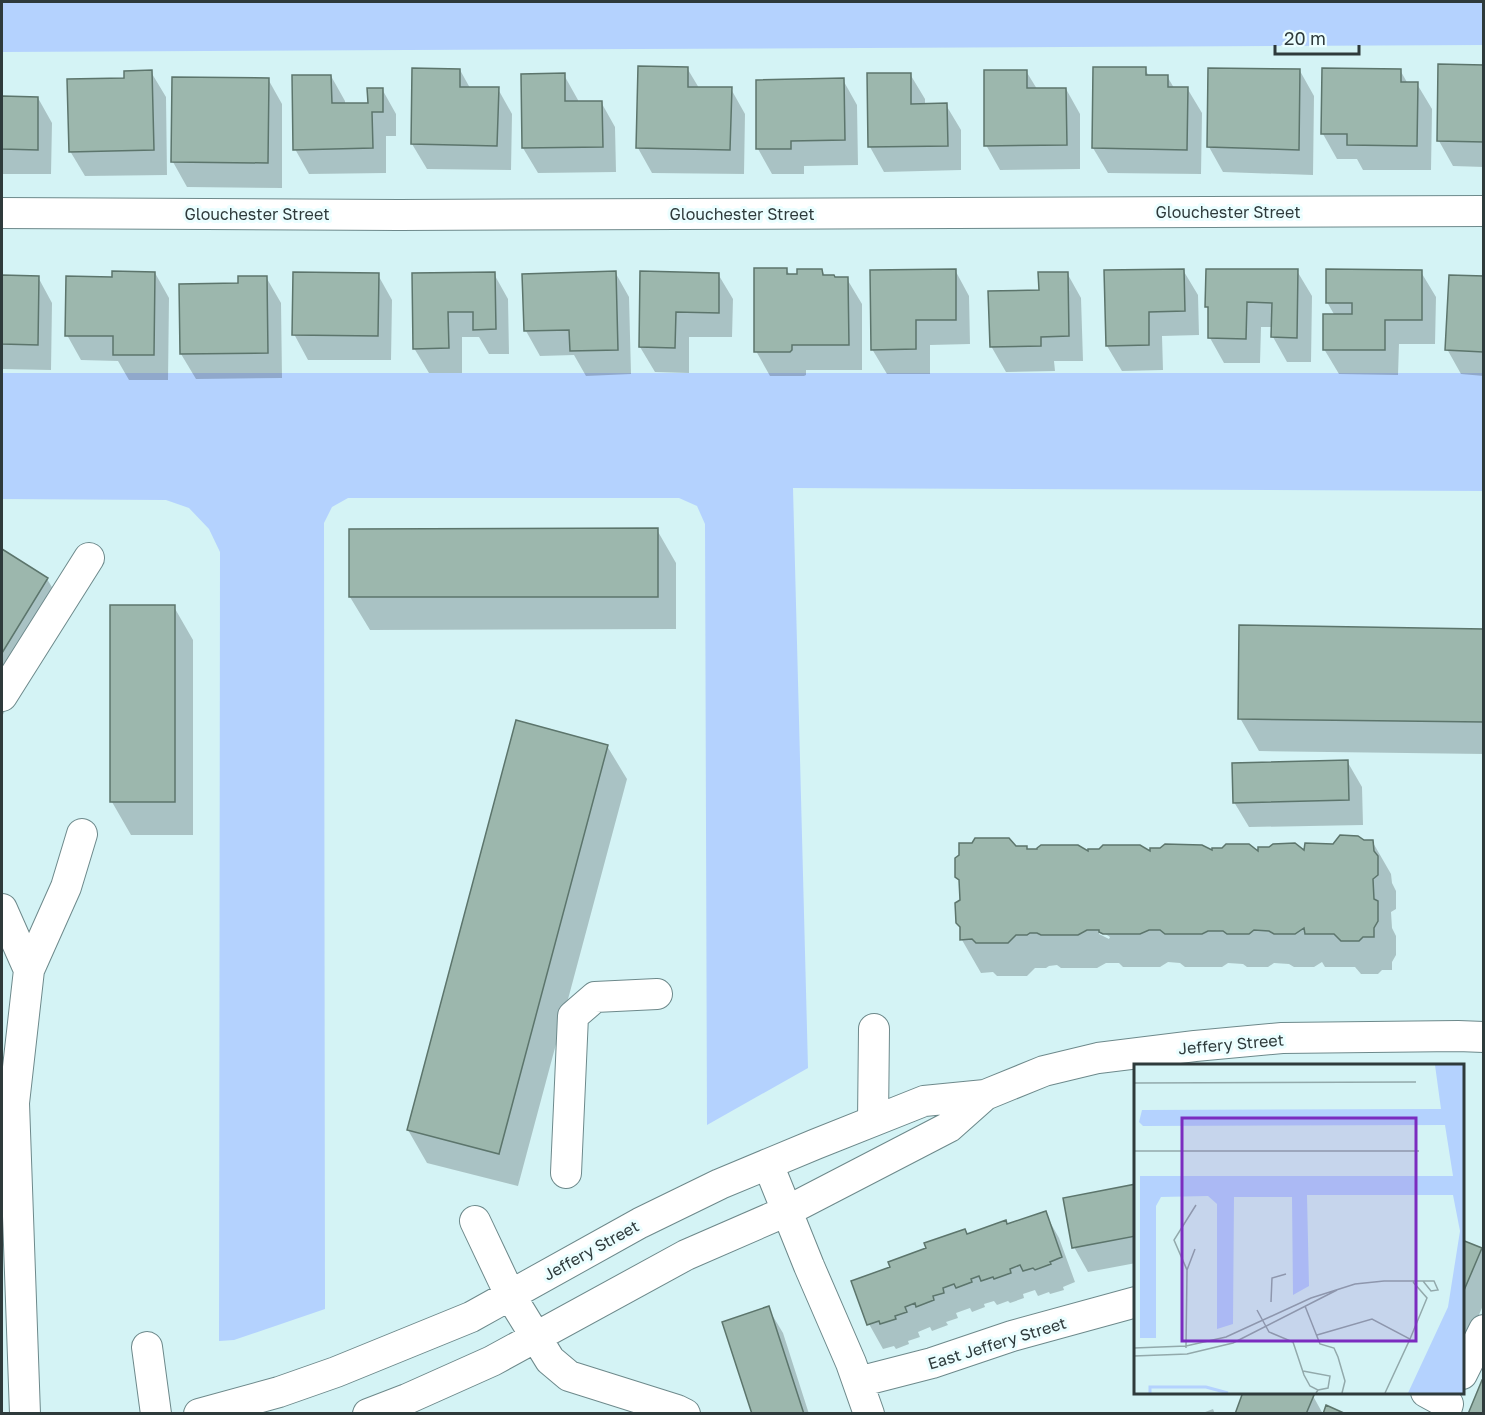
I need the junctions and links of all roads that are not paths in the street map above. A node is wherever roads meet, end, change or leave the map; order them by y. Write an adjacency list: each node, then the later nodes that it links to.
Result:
1 (1484, 211): 2 (street, Glouchester Street)
2 (2, 213)
3 (89, 558): 4 (street)
4 (2, 696)
5 (82, 834): 7 (street)
6 (2, 909): 7 (street)
7 (29, 970): 25 (street)
8 (657, 994): 15 (street)
9 (874, 1029): 13 (street)
10 (1471, 1036): 11 (street); 12 (street, Jeffery Street)
11 (1484, 1057)
12 (985, 1095): 13 (street, Jeffery Street); 16 (street, Jeffery Street)
13 (873, 1121): 14 (street, Jeffery Street)
14 (768, 1164): 16 (street); 18 (street, Jeffery Street)
15 (566, 1173)
16 (787, 1211): 21 (street, Jeffery Street); 24 (street)
17 (475, 1221): 18 (street)
18 (510, 1295): 21 (street); 27 (street, Jeffery Street)
19 (1134, 1303): 24 (street, East Jeffery Street)
20 (1484, 1330): 23 (street)
21 (535, 1338): 28 (street, Jeffery Street); 29 (street)
22 (147, 1347): 26 (street)
23 (1464, 1370)
24 (858, 1382): 30 (street)
25 (25, 1413)
26 (156, 1413)
27 (199, 1413)
28 (368, 1413)
29 (685, 1413)
30 (869, 1413)

